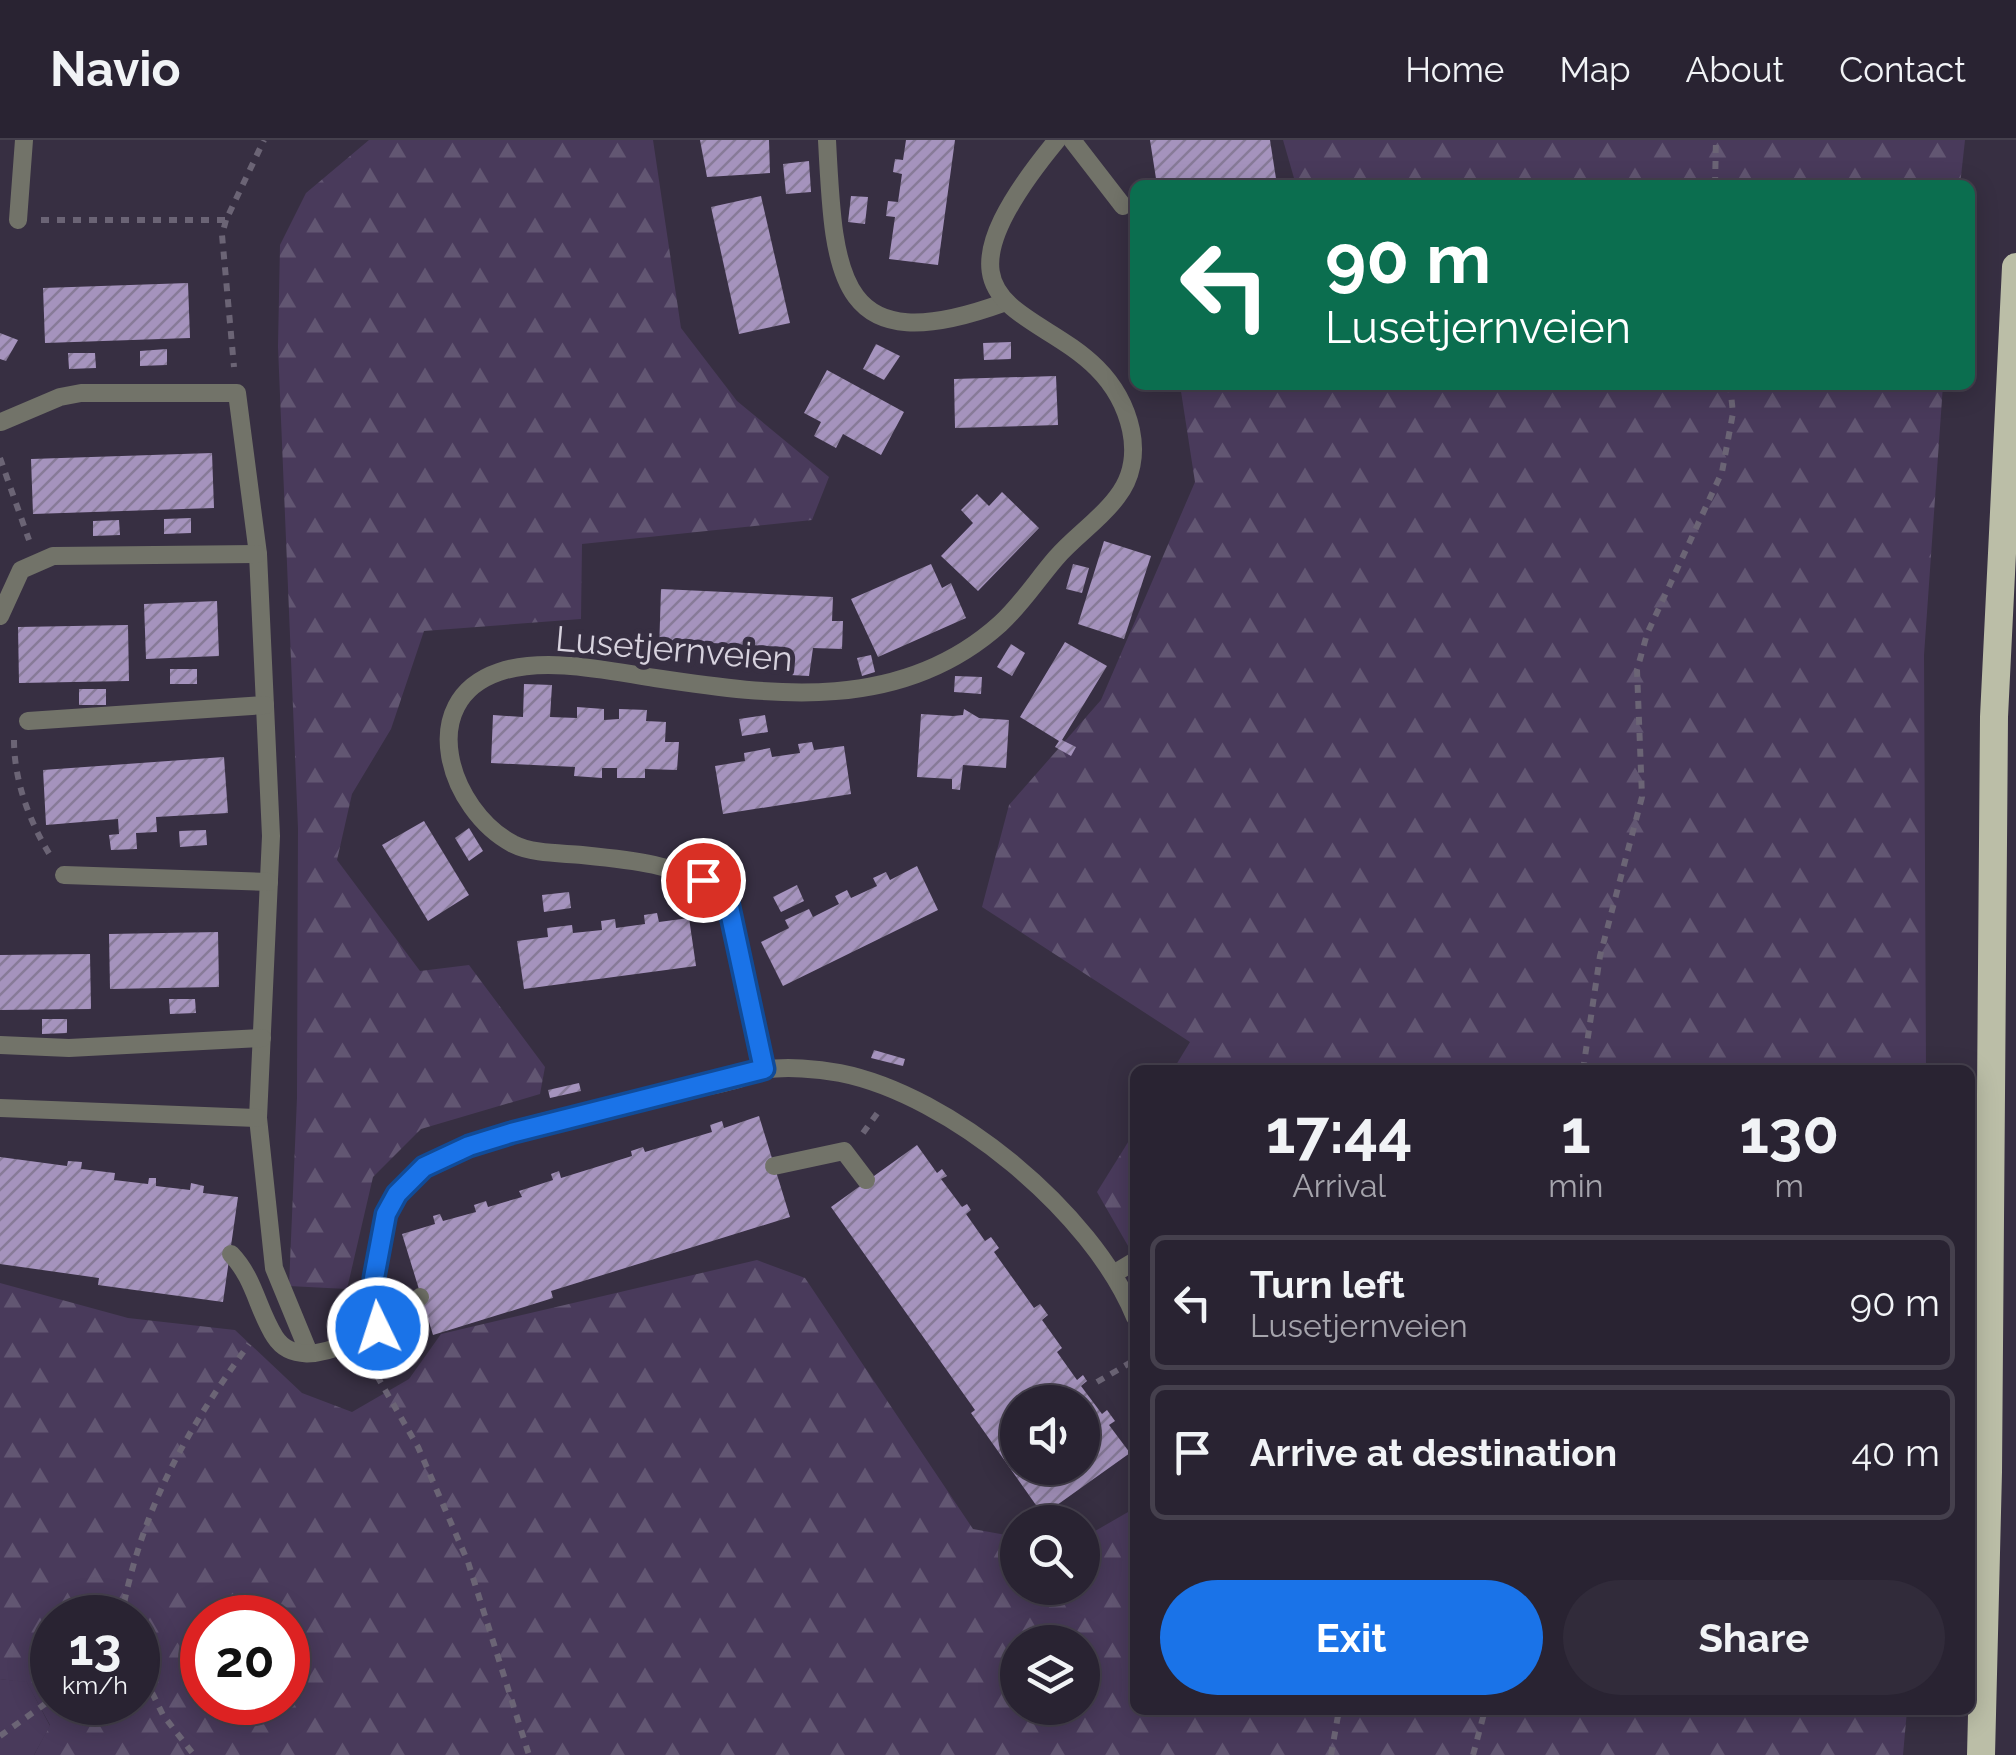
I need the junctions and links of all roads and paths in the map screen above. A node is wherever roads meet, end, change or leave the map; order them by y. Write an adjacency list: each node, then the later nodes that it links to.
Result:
1 (24, 140): 9 (lane)
2 (264, 140): 10 (path)
3 (827, 140): 12 (lane)
4 (1057, 140): 12 (lane)
5 (1072, 140): 8 (lane)
6 (1716, 140): 7 (path)
7 (1715, 180)
8 (1123, 206)
9 (18, 220): 10 (path)
10 (226, 220): 14 (path)
11 (2016, 267): 55 (highway)
12 (1003, 303): 27 (lane, Lusetjernveien)
13 (1731, 390): 26 (path)
14 (237, 393): 15 (lane); 17 (lane)
15 (1, 422)
16 (0, 458): 18 (path)
17 (258, 554): 18 (lane); 20 (lane)
18 (37, 560): 19 (lane)
19 (0, 616)
20 (265, 705): 21 (lane); 23 (lane)
21 (21, 728): 22 (path)
22 (64, 874): 23 (lane)
23 (269, 882): 24 (lane)
24 (262, 1038): 25 (lane); 30 (lane)
25 (0, 1044)
26 (1584, 1065)
27 (764, 1069): 28 (lane); 40 (lane)
28 (896, 1091): 31 (path); 36 (lane)
29 (0, 1108): 30 (lane)
30 (258, 1118): 42 (lane)
31 (844, 1151): 32 (lane); 33 (lane)
32 (774, 1166)
33 (866, 1180)
34 (231, 1254): 39 (lane)
35 (1130, 1264): 36 (lane)
36 (1115, 1273): 38 (lane)
37 (420, 1297): 40 (lane)
38 (1130, 1306)
39 (267, 1319): 42 (lane); 45 (path)
40 (378, 1328): 41 (lane)
41 (356, 1339): 42 (lane); 52 (path)
42 (309, 1353)
43 (1130, 1363): 44 (path)
44 (1097, 1382)
45 (125, 1595)
46 (160, 1709): 51 (path)
47 (30, 1715): 50 (path)
48 (1339, 1715): 53 (path)
49 (1484, 1715): 54 (path)
50 (0, 1736)
51 (194, 1755)
52 (529, 1755)
53 (1331, 1755)
54 (1473, 1755)
55 (1981, 1755)

